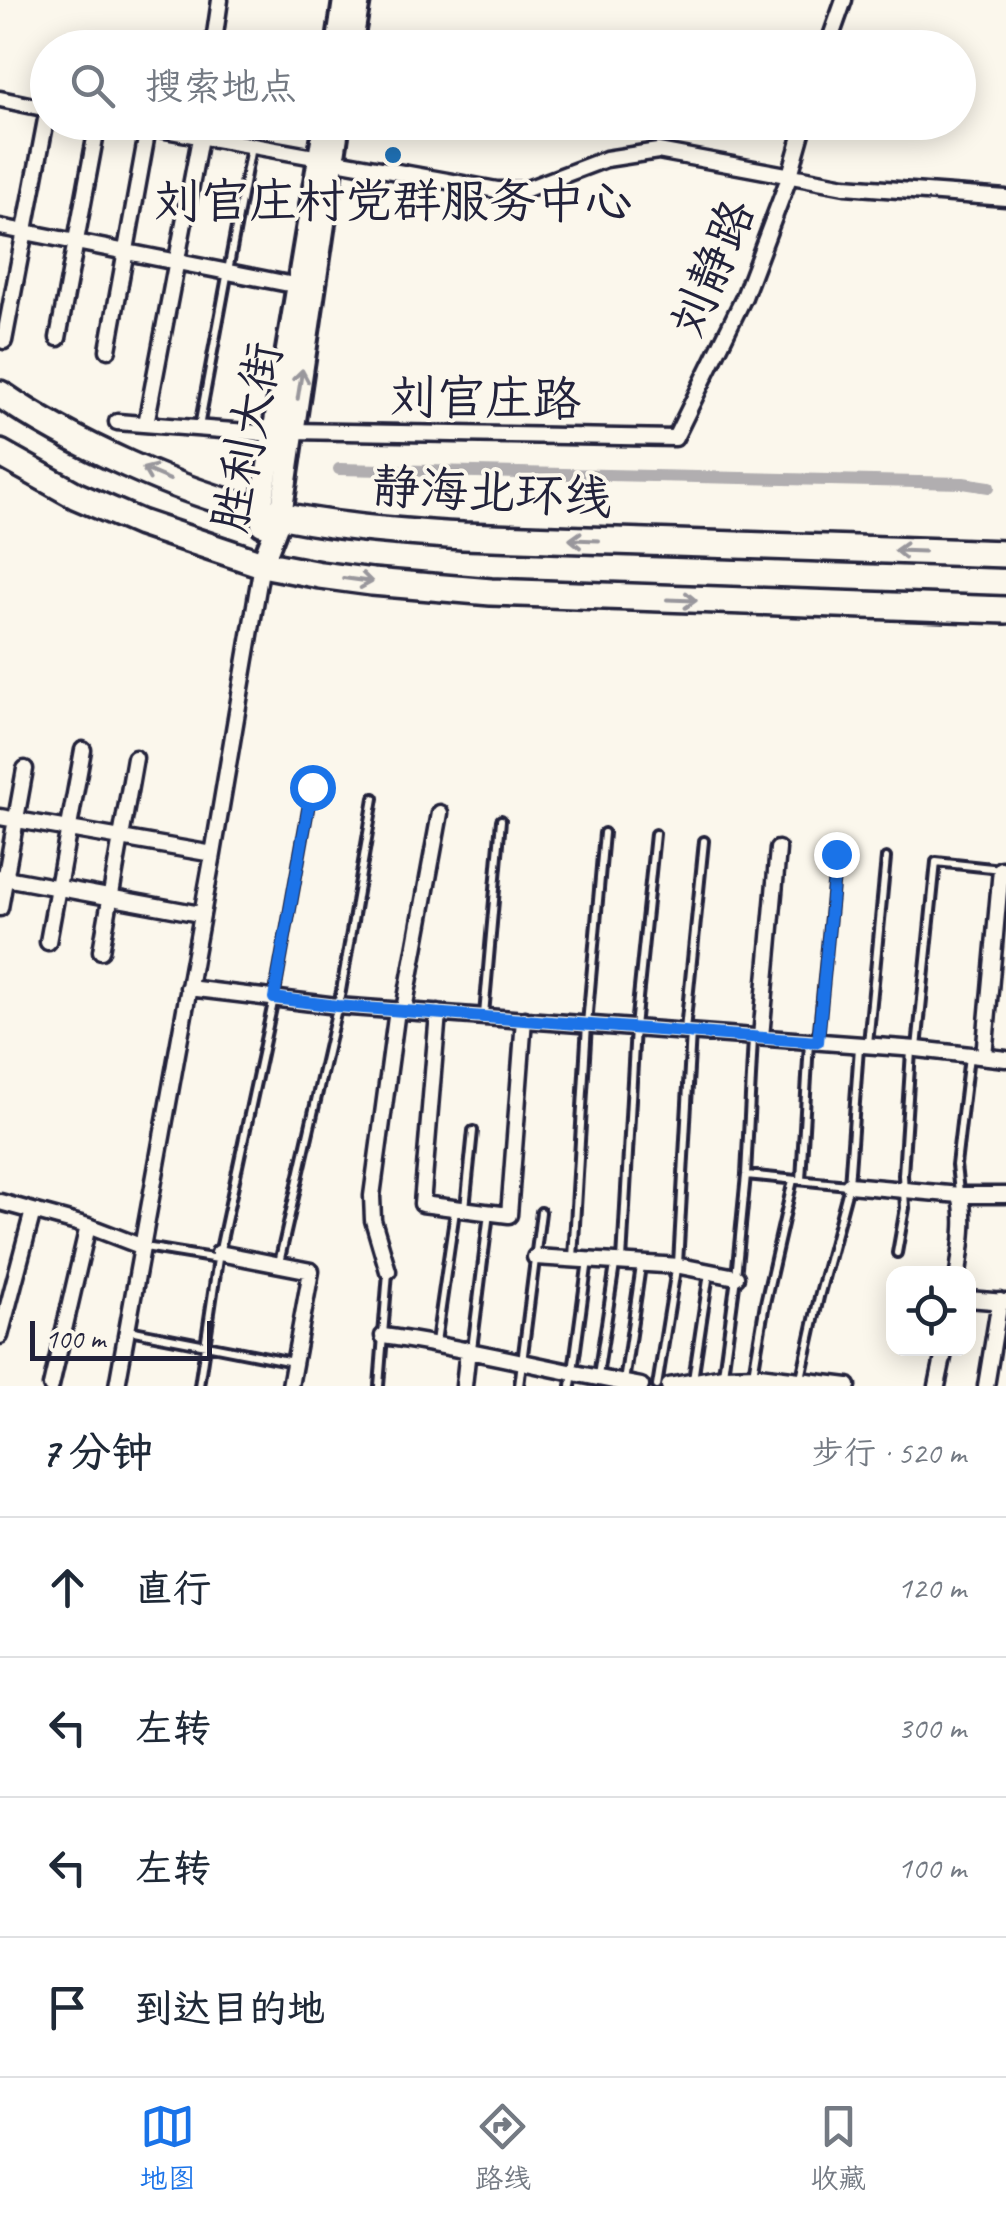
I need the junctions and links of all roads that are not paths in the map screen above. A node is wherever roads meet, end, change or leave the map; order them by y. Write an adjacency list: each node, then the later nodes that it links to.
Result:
1 (220, 0): 5 (street)
2 (344, 0): 6 (main road)
3 (359, 0): 7 (main road)
4 (844, 0): 8 (street)
5 (216, 30)
6 (339, 30)
7 (354, 30)
8 (833, 30)
9 (0, 100): 10 (street)
10 (30, 106)
11 (42, 140): 24 (street)
12 (95, 140): 25 (street)
13 (146, 140): 26 (street)
14 (200, 140): 27 (street)
15 (231, 140): 19 (street)
16 (325, 140): 20 (main road, 胜利大街)
17 (333, 140): 20 (main road, 胜利大街)
18 (800, 140): 21 (street, 刘静路)
19 (251, 147): 20 (street); 28 (lane)
20 (326, 160): 21 (street); 29 (main road, 胜利大街)
21 (790, 176): 22 (street); 38 (street, 刘静路)
22 (1006, 198)
23 (0, 227): 24 (street)
24 (24, 232): 25 (street); 31 (street)
25 (76, 242): 26 (street); 30 (street)
26 (126, 252): 27 (street); 32 (street)
27 (177, 262): 28 (street); 35 (street)
28 (227, 272): 29 (street); 36 (lane)
29 (306, 287): 37 (main road, 胜利大街)
30 (58, 338)
31 (4, 341)
32 (108, 350)
33 (3, 403): 40 (highway, 静海北环线, one-way to 33)
34 (117, 422): 35 (street, 刘官庄路)
35 (146, 424): 36 (street, 刘官庄路)
36 (198, 428): 37 (street, 刘官庄路)
37 (283, 433): 38 (street, 刘官庄路); 40 (main road, 胜利大街)
38 (676, 438)
39 (0, 454): 42 (highway, 静海北环线)
40 (271, 513): 41 (highway, 静海北环线, one-way to 40); 42 (main road, 胜利大街)
41 (1006, 554)
42 (262, 564): 43 (highway, 静海北环线, one-way to 43); 58 (street)
43 (1006, 610)
44 (83, 750): 52 (street)
45 (135, 758): 55 (street)
46 (25, 769): 50 (street)
47 (312, 787): 70 (lane)
48 (374, 798): 71 (lane)
49 (440, 814): 72 (street)
50 (8, 818): 52 (street); 62 (street)
51 (501, 820): 74 (lane)
52 (69, 829): 55 (street); 63 (street)
53 (604, 833): 76 (lane)
54 (655, 834): 77 (lane)
55 (121, 838): 58 (street); 64 (street)
56 (704, 841): 78 (lane)
57 (778, 849): 79 (street)
58 (213, 854): 66 (street)
59 (836, 854): 80 (lane)
60 (886, 858): 81 (lane)
61 (1004, 869): 82 (lane); 83 (street)
62 (3, 878): 63 (street); 65 (street)
63 (58, 888): 64 (street); 67 (street)
64 (110, 898): 66 (street); 68 (street)
65 (0, 908)
66 (200, 914): 69 (street)
67 (48, 942)
68 (101, 950)
69 (188, 988): 70 (street); 98 (street)
70 (274, 998): 71 (street); 100 (lane)
71 (337, 1006): 72 (street); 105 (lane)
72 (400, 1010): 73 (street); 108 (street)
73 (438, 1012): 74 (street); 93 (street)
74 (484, 1016): 75 (street)
75 (524, 1019): 76 (street); 96 (street)
76 (587, 1024): 77 (street); 102 (lane)
77 (635, 1027): 78 (street); 103 (lane)
78 (688, 1032): 79 (street); 106 (lane)
79 (757, 1037): 80 (street); 86 (lane)
80 (814, 1041): 81 (street); 87 (lane)
81 (864, 1045): 82 (street); 88 (lane)
82 (914, 1049): 83 (street); 89 (lane)
83 (977, 1056): 84 (street); 90 (lane)
84 (1006, 1059)
85 (472, 1130): 93 (lane)
86 (746, 1175): 87 (lane); 110 (lane)
87 (797, 1180): 88 (lane); 122 (lane)
88 (849, 1185): 89 (street); 126 (lane)
89 (904, 1190): 90 (street); 99 (lane)
90 (960, 1195): 91 (street); 107 (street)
91 (1006, 1195)
92 (0, 1202): 94 (street)
93 (460, 1209): 96 (street); 116 (lane)
94 (32, 1211): 97 (street); 114 (street)
95 (541, 1212): 101 (lane)
96 (489, 1213): 118 (lane)
97 (88, 1226): 98 (street); 130 (street)
98 (143, 1246): 100 (lane); 113 (street)
99 (897, 1254)
100 (219, 1256): 105 (street); 117 (lane)
101 (535, 1257): 102 (street); 121 (lane)
102 (580, 1260): 103 (street); 124 (lane)
103 (618, 1262): 104 (street); 123 (lane)
104 (642, 1263): 106 (street); 129 (lane)
105 (279, 1264): 120 (street)
106 (677, 1266): 109 (street); 137 (lane)
107 (959, 1266)
108 (388, 1270): 115 (lane)
109 (709, 1272): 110 (street); 127 (lane)
110 (736, 1277): 125 (lane)
111 (976, 1299): 112 (street)
112 (1003, 1301): 141 (street)
113 (128, 1330): 117 (lane); 131 (street)
114 (0, 1336)
115 (383, 1336): 116 (street); 134 (lane)
116 (436, 1343): 118 (street)
117 (205, 1345): 120 (lane); 132 (lane)
118 (470, 1350): 121 (street); 135 (street)
119 (943, 1356): 140 (street)
120 (294, 1362): 133 (street)
121 (522, 1362): 124 (street); 136 (lane)
122 (753, 1376): 125 (street); 126 (street)
123 (598, 1378): 124 (street); 129 (street)
124 (572, 1379)
125 (717, 1380): 127 (street)
126 (801, 1380): 128 (street)
127 (693, 1381): 138 (street)
128 (818, 1384): 139 (street)
129 (632, 1385)
130 (51, 1386)
131 (118, 1386)
132 (199, 1386)
133 (290, 1386)
134 (379, 1386)
135 (464, 1386)
136 (519, 1386)
137 (657, 1386)
138 (669, 1386)
139 (848, 1386)
140 (937, 1386)
141 (986, 1386)

